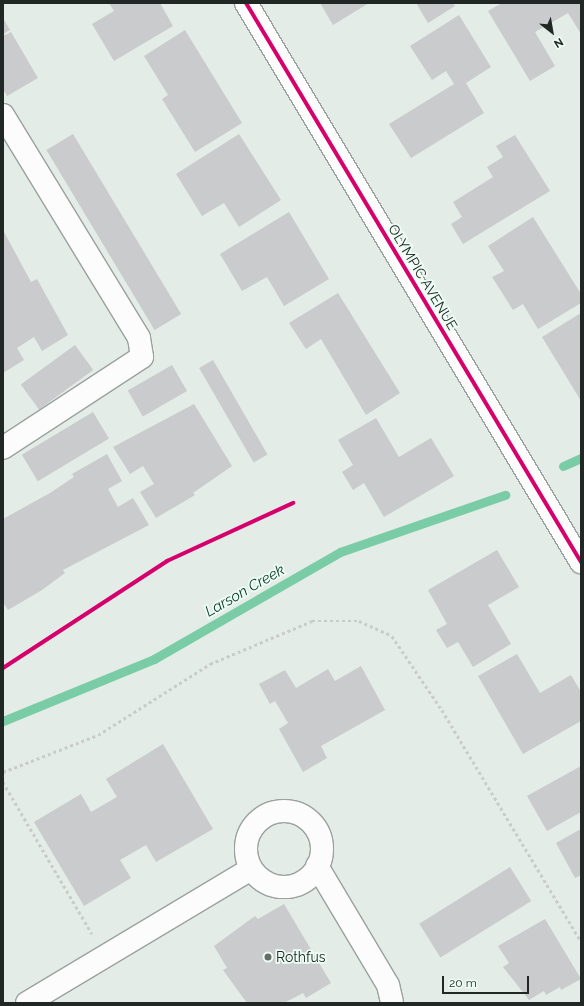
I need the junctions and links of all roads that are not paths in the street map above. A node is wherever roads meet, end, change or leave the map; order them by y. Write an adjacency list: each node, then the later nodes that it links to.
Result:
1 (246, 3): 5 (street, OLYMPIC AVENUE)
2 (3, 115): 3 (street)
3 (9, 139): 4 (street)
4 (3, 448)
5 (581, 562)
6 (317, 866): 7 (street); 7 (street); 9 (street)
7 (251, 869): 8 (street)
8 (27, 1003)
9 (392, 1003)

